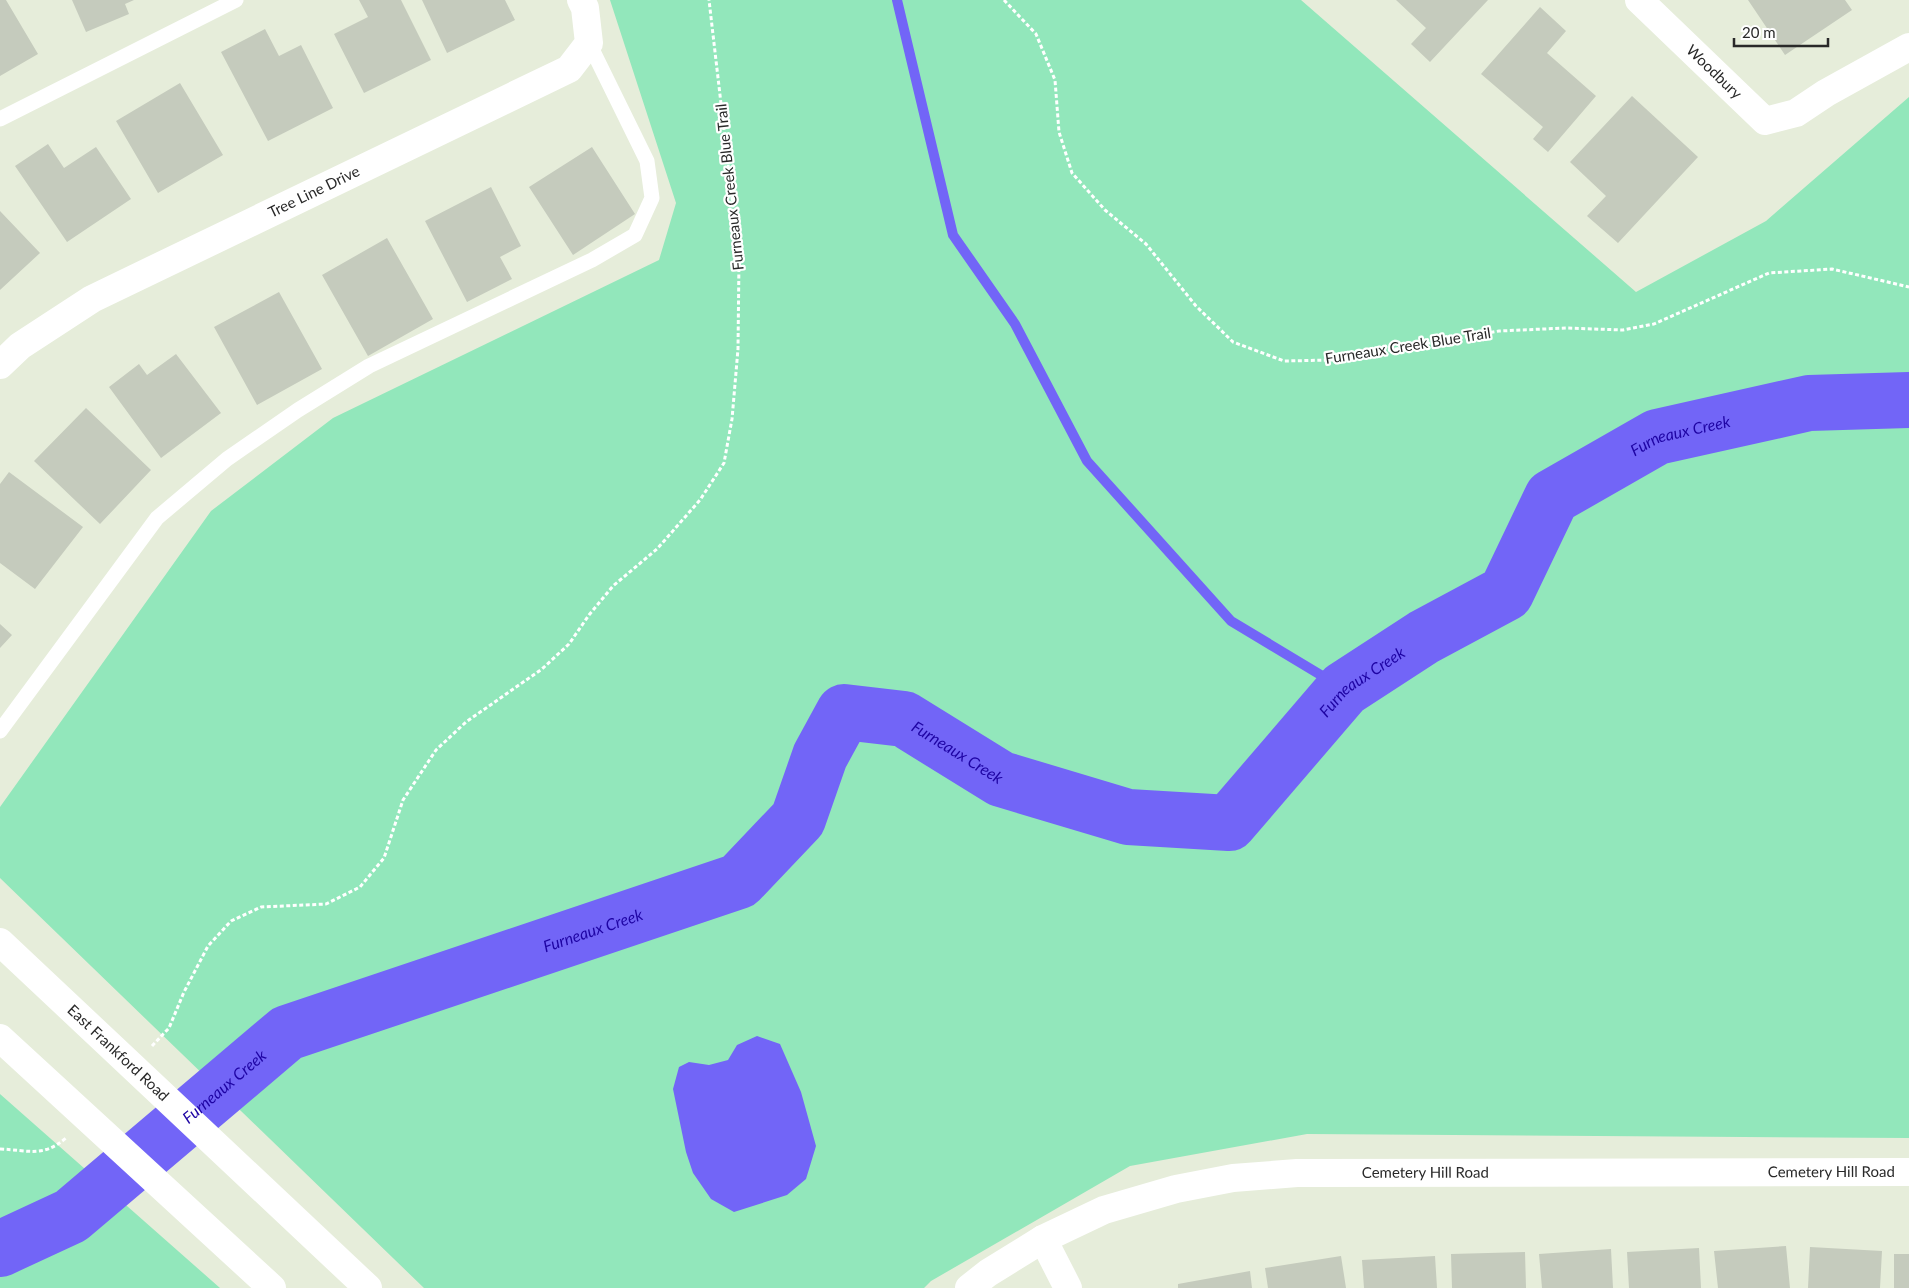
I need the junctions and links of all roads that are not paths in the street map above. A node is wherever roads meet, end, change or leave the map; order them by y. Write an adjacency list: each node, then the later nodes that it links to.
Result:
1 (236, 0): 6 (lane)
2 (581, 0): 4 (street)
3 (1639, 0): 5 (street, Woodbury)
4 (589, 43): 7 (street, Tree Line Drive); 8 (lane)
5 (1909, 48)
6 (0, 119)
7 (0, 365)
8 (0, 731)
9 (0, 942): 14 (street, East Frankford Road)
10 (0, 1038): 13 (street)
11 (1909, 1172): 12 (street, Cemetery Hill Road)
12 (1043, 1239): 15 (street, Cemetery Hill Road); 16 (street)
13 (272, 1288)
14 (368, 1288)
15 (969, 1288)
16 (1068, 1288)

